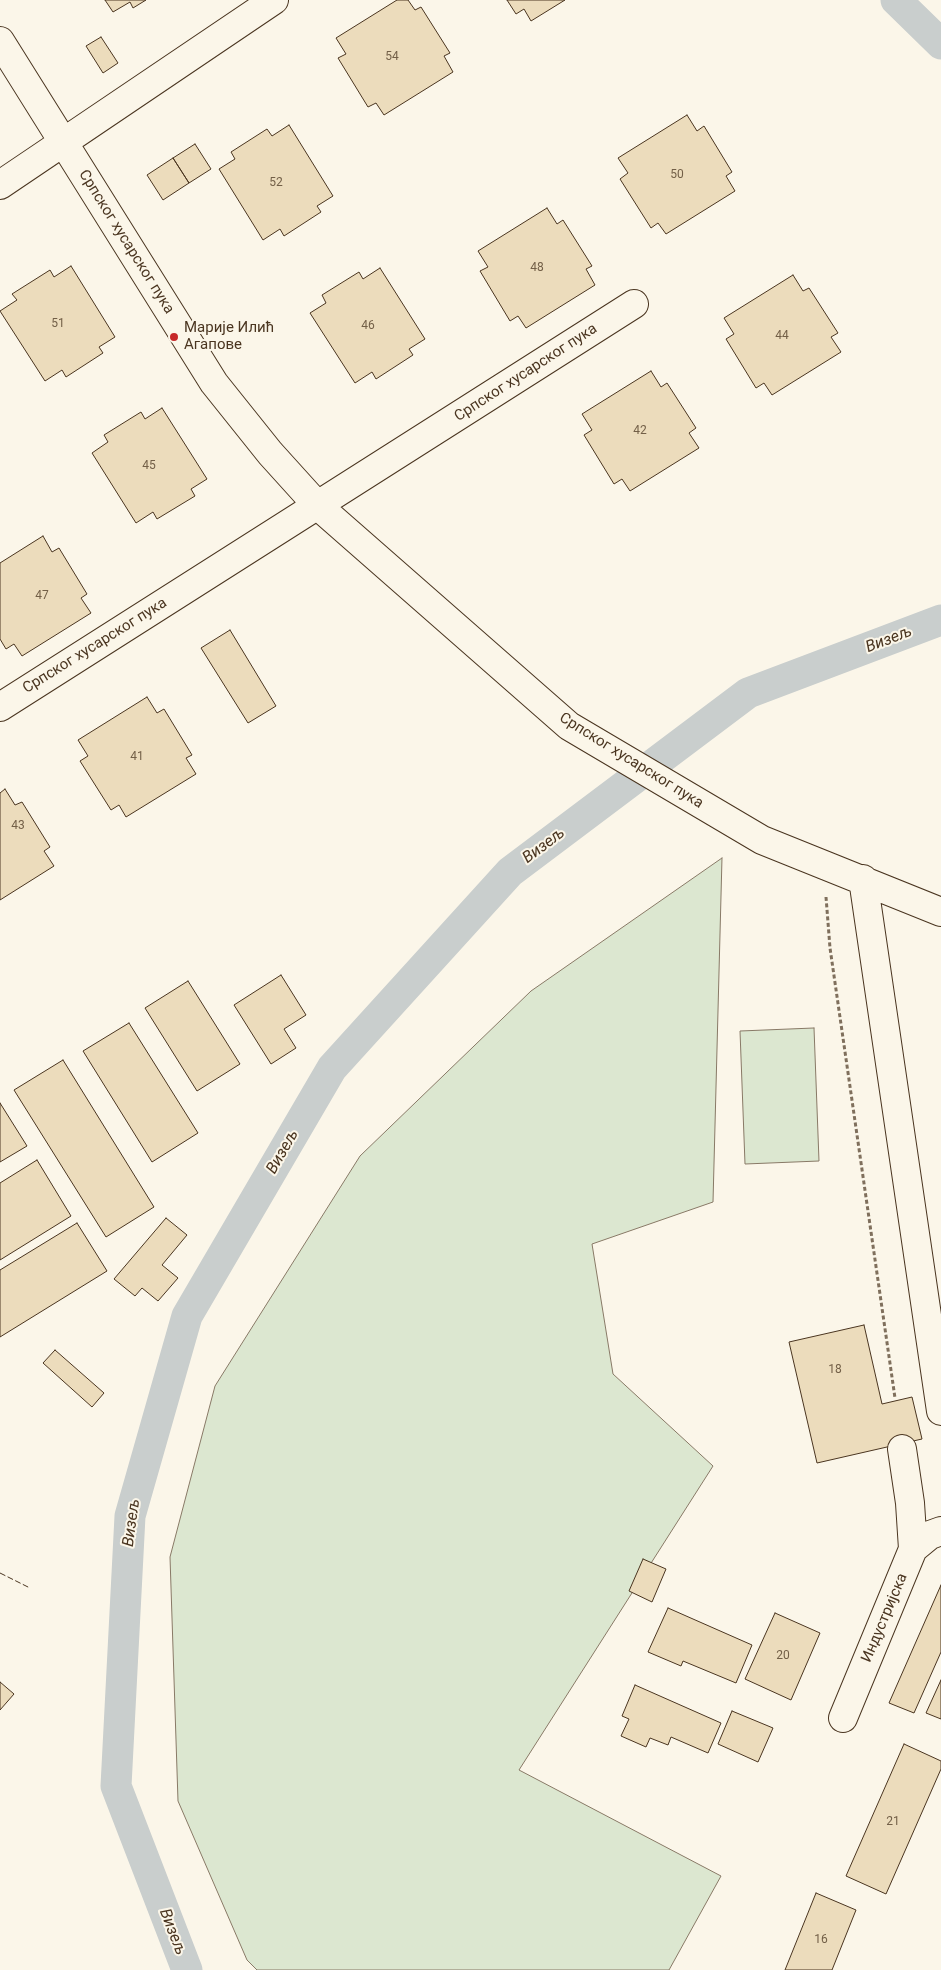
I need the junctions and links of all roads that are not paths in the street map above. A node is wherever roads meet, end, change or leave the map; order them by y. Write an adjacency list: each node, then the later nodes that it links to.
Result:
1 (274, 0): 3 (street)
2 (0, 41): 3 (street, Српског хусарског пука)
3 (64, 143): 4 (street); 6 (street, Српског хусарског пука)
4 (0, 185)
5 (634, 304): 6 (street, Српског хусарског пука)
6 (317, 505): 7 (street, Српског хусарског пука); 8 (street, Српског хусарског пука)
7 (0, 707)
8 (863, 879): 9 (street, Српског хусарског пука); 10 (street)
9 (941, 912)
10 (941, 1411)
11 (902, 1449): 13 (street)
12 (941, 1531): 13 (street)
13 (913, 1549): 14 (street, Индустријска)
14 (843, 1718)

